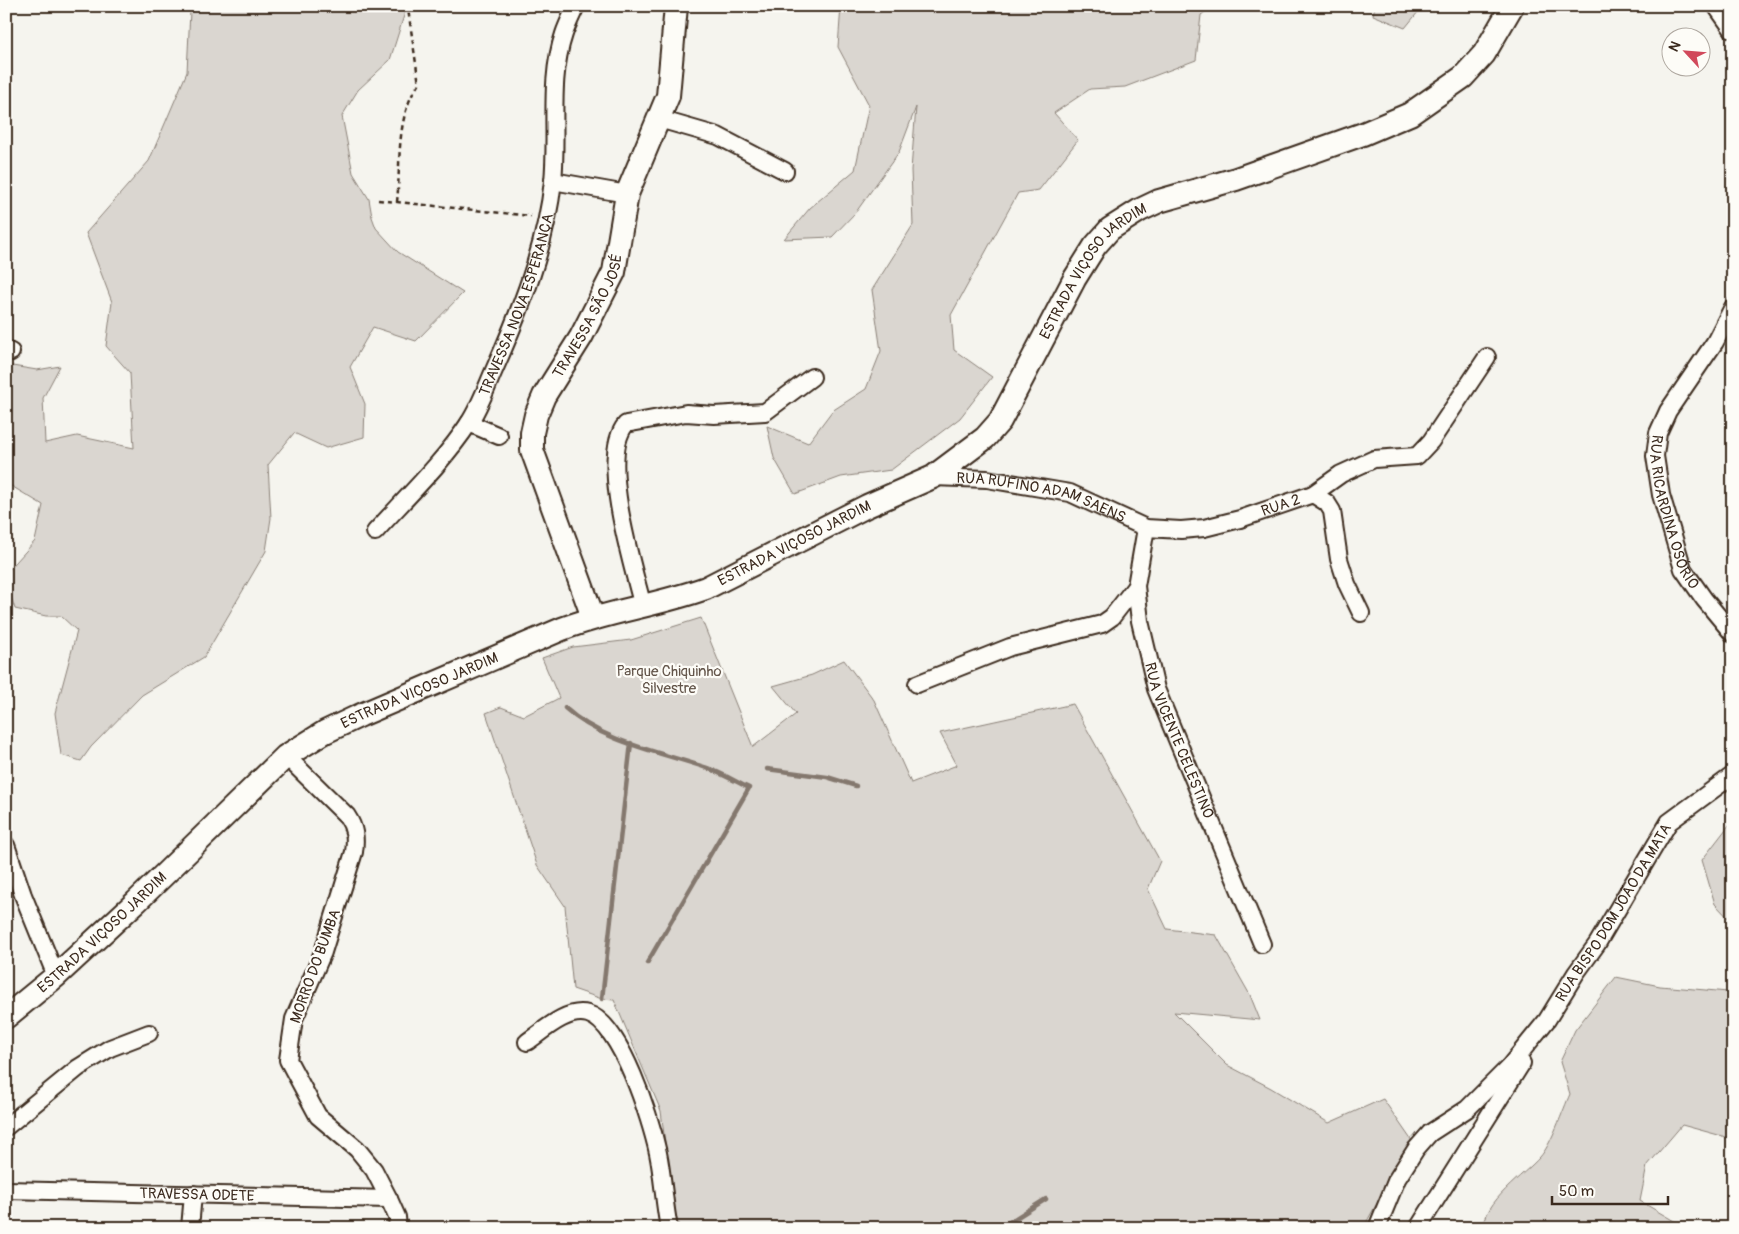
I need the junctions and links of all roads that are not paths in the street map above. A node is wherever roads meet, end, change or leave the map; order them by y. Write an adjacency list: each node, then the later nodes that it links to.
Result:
1 (576, 6): 8 (street, TRAVESSA NOVA ESPERANÇA)
2 (676, 6): 6 (main road, TRAVESSA SÃO JOSÉ)
3 (1512, 6): 15 (main road, ESTRADA VIÇOSO JARDIM)
4 (1716, 6): 5 (street)
5 (1733, 30)
6 (660, 119): 7 (street); 9 (main road, TRAVESSA SÃO JOSÉ)
7 (785, 171)
8 (553, 181): 9 (street); 13 (street, TRAVESSA NOVA ESPERANÇA)
9 (627, 194): 22 (main road, TRAVESSA SÃO JOSÉ)
10 (1733, 307): 23 (street, RUA RICARDINA OSÓRIO)
11 (1487, 357): 16 (street)
12 (812, 377): 20 (street)
13 (469, 423): 14 (street); 18 (street, TRAVESSA NOVA ESPERANÇA)
14 (498, 436)
15 (933, 477): 17 (street, RUA RUFINO ADAM SAENS); 20 (main road, ESTRADA VIÇOSO JARDIM)
16 (1313, 494): 17 (street, RUA 2); 21 (street, RUA 2)
17 (1146, 528): 19 (street, RUA VICENTE CELESTINO)
18 (375, 532)
19 (1136, 586): 24 (street); 28 (street, RUA VICENTE CELESTINO)
20 (643, 607): 22 (main road, ESTRADA VIÇOSO JARDIM)
21 (1361, 613)
22 (593, 617): 25 (main road, ESTRADA VIÇOSO JARDIM)
23 (1733, 634)
24 (917, 684)
25 (286, 756): 29 (main road, ESTRADA VIÇOSO JARDIM); 37 (street, MORRO DO BUMBA)
26 (1733, 775): 31 (street, RUA BISPO DOM JOÃO DA MATA)
27 (6, 845): 29 (street)
28 (1262, 944)
29 (56, 976): 30 (main road, ESTRADA VIÇOSO JARDIM)
30 (6, 1017)
31 (1547, 1020): 41 (street, RUA BISPO DOM JOÃO DA MATA); 42 (street, RUA BISPO DOM JOÃO DA MATA)
32 (149, 1033): 34 (street)
33 (527, 1042): 40 (street)
34 (6, 1127)
35 (6, 1190): 36 (street, TRAVESSA ODETE)
36 (192, 1194): 37 (street, TRAVESSA ODETE); 38 (street)
37 (389, 1199): 39 (street, MORRO DO BUMBA)
38 (190, 1228)
39 (398, 1228)
40 (669, 1228)
41 (1377, 1228)
42 (1418, 1228)

